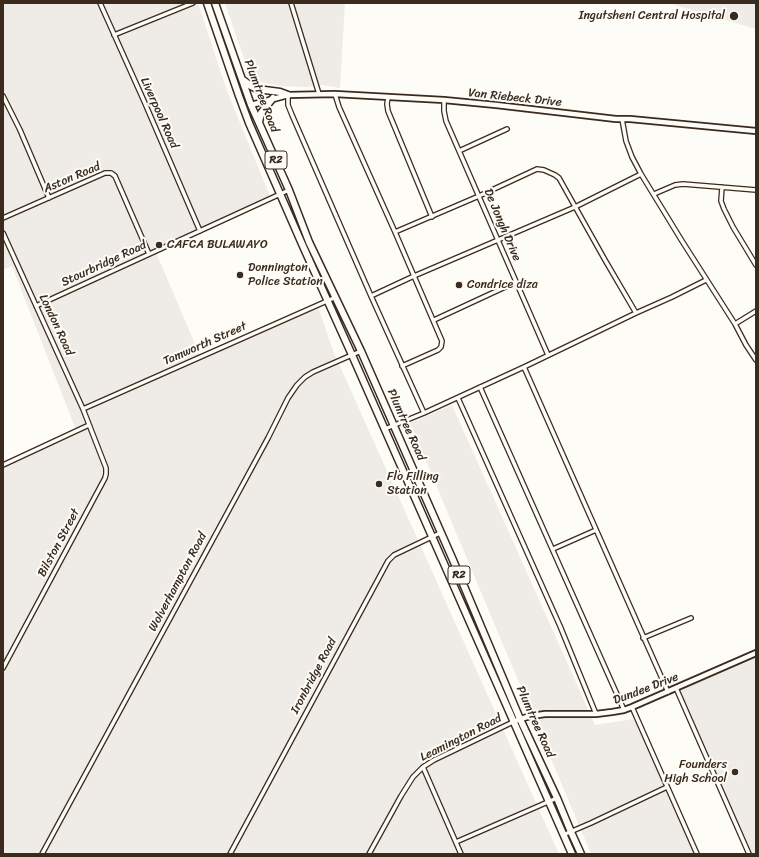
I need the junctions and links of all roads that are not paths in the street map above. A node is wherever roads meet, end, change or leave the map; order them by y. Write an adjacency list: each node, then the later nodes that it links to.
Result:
1 (100, 3): 6 (street, Liverpool Road)
2 (193, 3): 6 (street)
3 (207, 3): 12 (highway, Plumtree Road / R2)
4 (216, 3): 7 (highway, Plumtree Road / R2)
5 (291, 3): 8 (street)
6 (114, 35): 34 (street, Liverpool Road)
7 (242, 78): 10 (highway); 16 (highway, Plumtree Road / R2)
8 (319, 94): 9 (street, Van Riebeck Drive); 10 (street, Van Riebeck Drive)
9 (335, 94): 13 (street, Van Riebeck Drive); 35 (street)
10 (288, 95): 14 (street, Van Riebeck Drive); 43 (street)
11 (3, 96): 30 (street)
12 (240, 96): 16 (highway); 19 (highway, Plumtree Road / R2)
13 (388, 97): 15 (street, Van Riebeck Drive); 32 (street)
14 (273, 98): 16 (street, Van Riebeck Drive); 18 (highway)
15 (444, 100): 17 (street, Van Riebeck Drive); 22 (street, De Jongh Drive)
16 (251, 105): 18 (highway, Plumtree Road / R2); 19 (highway)
17 (622, 119): 21 (street, Van Riebeck Drive); 23 (street)
18 (259, 122): 25 (highway, Plumtree Road / R2)
19 (250, 123): 27 (highway, Plumtree Road / R2)
20 (507, 129): 22 (street)
21 (756, 131)
22 (458, 151): 29 (street, De Jongh Drive)
23 (641, 174): 28 (street); 31 (street)
24 (722, 187): 26 (street); 28 (street); 39 (street)
25 (289, 190): 27 (street, Stourbridge Road); 44 (highway, Plumtree Road / R2)
26 (756, 190)
27 (280, 193): 34 (street, Stourbridge Road); 45 (highway, Plumtree Road / R2)
28 (654, 194): 41 (street)
29 (479, 196): 31 (street); 32 (street); 37 (street, De Jongh Drive)
30 (49, 198): 33 (street, Aston Road); 38 (street, Aston Road)
31 (575, 207): 37 (street); 48 (street)
32 (432, 217): 35 (street)
33 (3, 218)
34 (200, 231): 38 (street, Stourbridge Road)
35 (395, 232): 40 (street)
36 (3, 233): 46 (street, London Road)
37 (498, 240): 40 (street); 42 (street, De Jongh Drive)
38 (149, 254): 46 (street, Stourbridge Road)
39 (756, 265)
40 (414, 276): 43 (street); 49 (street)
41 (706, 280): 48 (street); 50 (street)
42 (516, 282): 49 (street); 53 (street, De Jongh Drive)
43 (371, 296): 55 (street)
44 (336, 297): 45 (street, Tamworth Street); 51 (highway, Plumtree Road / R2)
45 (327, 301): 52 (highway, Plumtree Road / R2); 59 (street, Tamworth Street)
46 (36, 306): 59 (street, London Road)
47 (756, 311): 50 (street)
48 (636, 313): 53 (street)
49 (434, 320): 55 (street)
50 (735, 324): 54 (street)
51 (361, 351): 52 (street, Wolverhampton Road); 62 (highway, Plumtree Road / R2)
52 (352, 355): 63 (highway, Plumtree Road / R2); 87 (street, Wolverhampton Road)
53 (548, 355): 56 (street)
54 (756, 360)
55 (402, 366): 60 (street)
56 (524, 367): 57 (street); 65 (street)
57 (480, 387): 58 (street); 68 (street)
58 (458, 398): 60 (street); 77 (street)
59 (83, 409): 61 (street, London Road)
60 (424, 413): 62 (street)
61 (89, 425): 64 (street); 72 (street, Bilston Street)
62 (394, 425): 63 (street); 66 (highway, Plumtree Road / R2)
63 (385, 429): 67 (highway, Plumtree Road / R2)
64 (3, 465)
65 (596, 530): 68 (street); 70 (street)
66 (440, 533): 67 (street, Ironbridge Road); 78 (highway, Plumtree Road / R2)
67 (432, 537): 79 (highway, Plumtree Road / R2); 88 (street, Ironbridge Road)
68 (553, 549): 76 (street)
69 (691, 618): 70 (street)
70 (643, 638): 74 (street)
71 (756, 653): 73 (street, Dundee Drive)
72 (3, 668)
73 (676, 688): 74 (street, Dundee Drive); 94 (street)
74 (668, 692): 75 (street, Dundee Drive)
75 (632, 707): 76 (street, Dundee Drive); 81 (street)
76 (624, 710): 77 (street, Dundee Drive)
77 (596, 714): 78 (street, Dundee Drive)
78 (520, 719): 79 (street, Dundee Drive); 82 (highway, Plumtree Road / R2)
79 (513, 722): 80 (street, Leamington Road); 83 (highway, Plumtree Road / R2)
80 (423, 767): 86 (street); 89 (street, Leamington Road)
81 (667, 788): 84 (street); 93 (street)
82 (557, 798): 83 (street); 84 (highway, Plumtree Road / R2)
83 (549, 802): 85 (highway, Plumtree Road / R2); 86 (street)
84 (571, 832): 85 (street); 92 (highway, Plumtree Road / R2)
85 (563, 835): 91 (highway, Plumtree Road / R2)
86 (456, 842): 90 (street)
87 (42, 854)
88 (230, 854)
89 (369, 854)
90 (462, 854)
91 (572, 854)
92 (581, 854)
93 (697, 854)
94 (749, 854)

